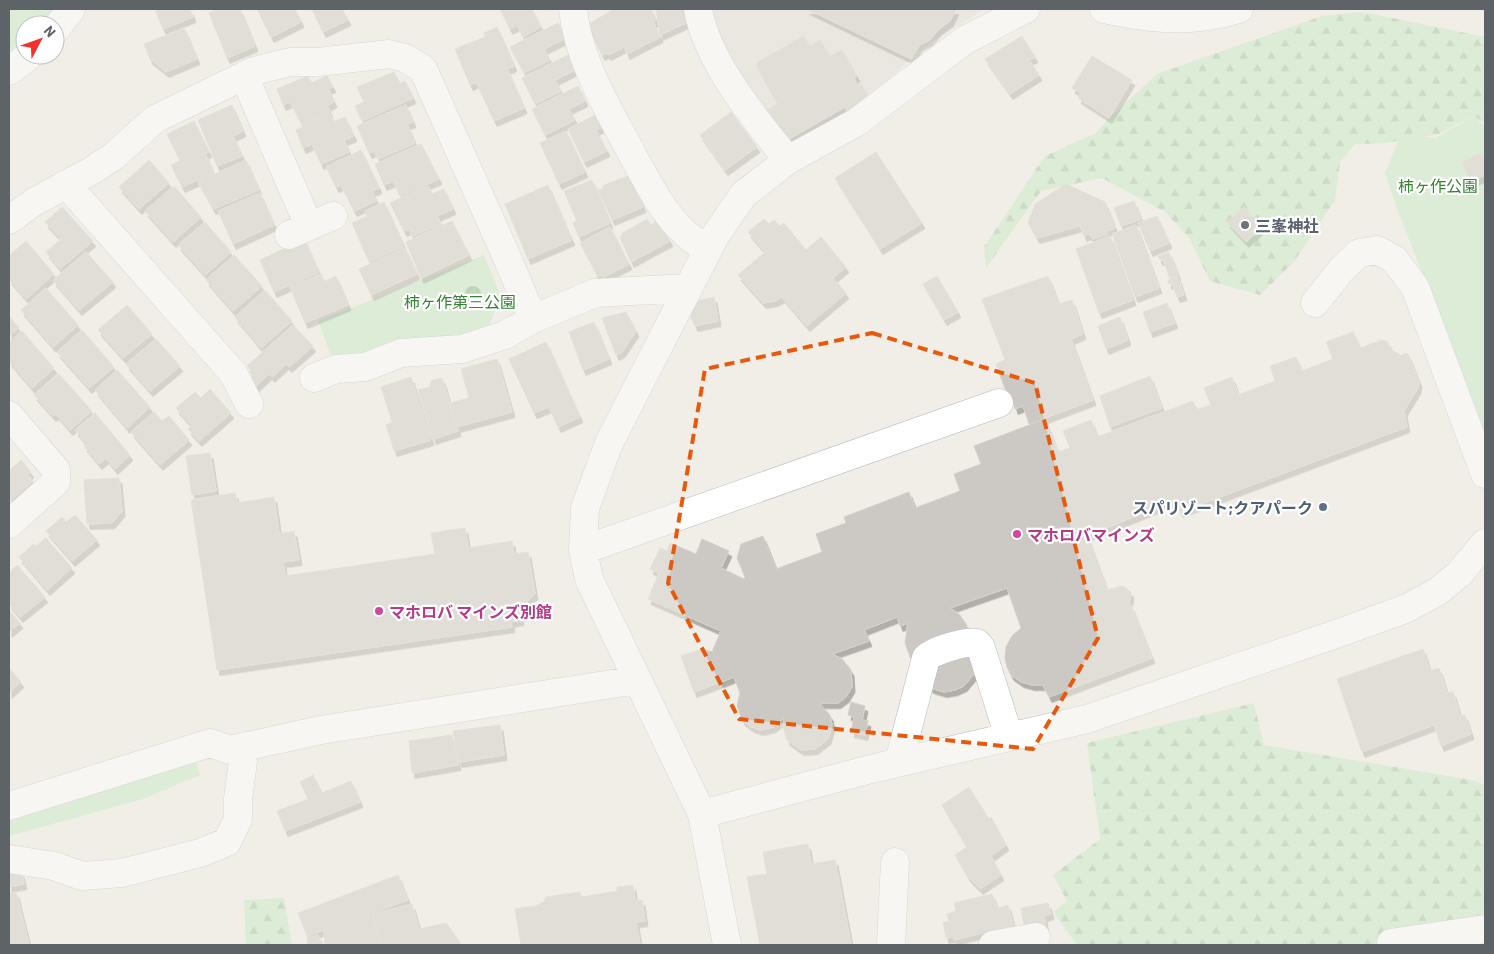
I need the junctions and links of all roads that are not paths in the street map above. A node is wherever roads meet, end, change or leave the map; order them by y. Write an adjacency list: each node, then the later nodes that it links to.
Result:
1 (572, 9): 11 (street)
2 (698, 9): 7 (street)
3 (1026, 9): 7 (street)
4 (1104, 9): 5 (street)
5 (1239, 9)
6 (244, 76): 8 (street); 10 (street); 14 (street)
7 (788, 160): 11 (street)
8 (66, 184): 9 (street); 17 (street)
9 (9, 220)
10 (310, 225)
11 (708, 250): 12 (street)
12 (688, 288): 14 (street); 22 (street)
13 (1315, 304): 19 (street)
14 (533, 319): 15 (street)
15 (314, 378)
16 (999, 403): 22 (street)
17 (249, 404)
18 (9, 415): 20 (street)
19 (1485, 474)
20 (9, 524)
21 (1485, 544): 24 (street)
22 (583, 550): 23 (street)
23 (637, 680): 25 (street); 28 (street)
24 (1009, 737): 26 (street); 26 (street)
25 (245, 746): 27 (street); 29 (street)
26 (900, 762): 28 (street)
27 (9, 806)
28 (702, 814): 34 (street)
29 (9, 859)
30 (895, 862): 35 (street)
31 (1485, 930): 33 (street)
32 (1036, 937): 36 (street)
33 (1391, 943)
34 (727, 945)
35 (891, 945)
36 (992, 945)

